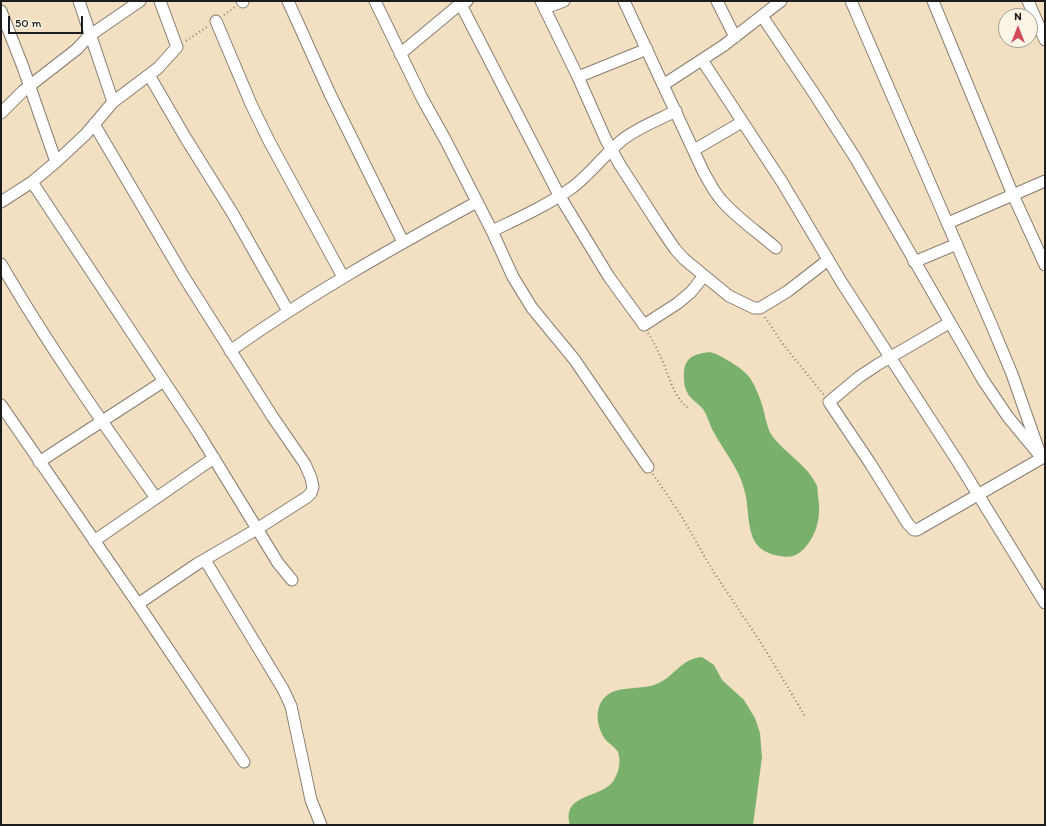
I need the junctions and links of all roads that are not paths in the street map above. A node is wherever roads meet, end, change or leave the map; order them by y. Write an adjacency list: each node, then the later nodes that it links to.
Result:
1 (78, 1): 18 (street)
2 (140, 1): 18 (street)
3 (160, 1): 24 (street)
4 (288, 1): 44 (street)
5 (375, 1): 22 (street)
6 (564, 1): 14 (street)
7 (624, 1): 21 (street)
8 (717, 1): 19 (street)
9 (781, 1): 16 (street)
10 (852, 1): 42 (street)
11 (933, 1): 39 (street)
12 (1028, 1): 20 (street)
13 (462, 2): 22 (street); 38 (street)
14 (543, 5): 25 (street)
15 (1, 11): 26 (street)
16 (762, 16): 19 (street); 48 (street)
17 (216, 21): 52 (street)
18 (89, 36): 26 (street); 28 (street)
19 (735, 37): 23 (street)
20 (1045, 40)
21 (647, 49): 25 (street); 27 (street)
22 (400, 54): 41 (street)
23 (702, 60): 27 (street); 31 (street)
24 (149, 75): 28 (street); 53 (street)
25 (578, 77): 33 (street)
26 (29, 85): 30 (street); 35 (street)
27 (663, 85): 29 (street)
28 (113, 102): 32 (street)
29 (676, 111): 33 (street); 34 (street)
30 (1, 113)
31 (742, 122): 34 (street); 47 (street)
32 (94, 124): 35 (street); 55 (street)
33 (611, 149): 38 (street); 51 (street)
34 (694, 150): 46 (street)
35 (56, 162): 37 (street)
36 (1045, 181): 39 (street)
37 (32, 182): 40 (street); 57 (street)
38 (559, 195): 43 (street); 51 (street)
39 (1013, 195): 42 (street); 50 (street)
40 (1, 202)
41 (477, 202): 43 (street); 44 (street)
42 (948, 223): 45 (street)
43 (492, 231): 63 (street)
44 (403, 242): 52 (street)
45 (957, 244): 48 (street); 61 (street)
46 (776, 248)
47 (828, 260): 51 (street); 56 (street)
48 (914, 262): 54 (street)
49 (1, 264): 59 (street)
50 (1045, 265)
51 (704, 276)
52 (343, 278): 53 (street)
53 (288, 311): 55 (street)
54 (949, 323): 56 (street); 61 (street)
55 (230, 351): 66 (street)
56 (890, 357): 64 (street); 64 (street)
57 (164, 381): 59 (street); 60 (street)
58 (1, 405): 62 (street)
59 (101, 422): 62 (street); 65 (street)
60 (214, 458): 65 (street); 66 (street)
61 (1044, 460): 64 (street)
62 (39, 462): 67 (street)
63 (648, 467)
64 (978, 495): 70 (street)
65 (156, 498): 67 (street)
66 (257, 529): 68 (street); 69 (street)
67 (94, 542): 71 (street)
68 (205, 560): 71 (street); 73 (street)
69 (292, 580)
70 (1045, 603)
71 (138, 604): 72 (street)
72 (244, 762)
73 (321, 825)

